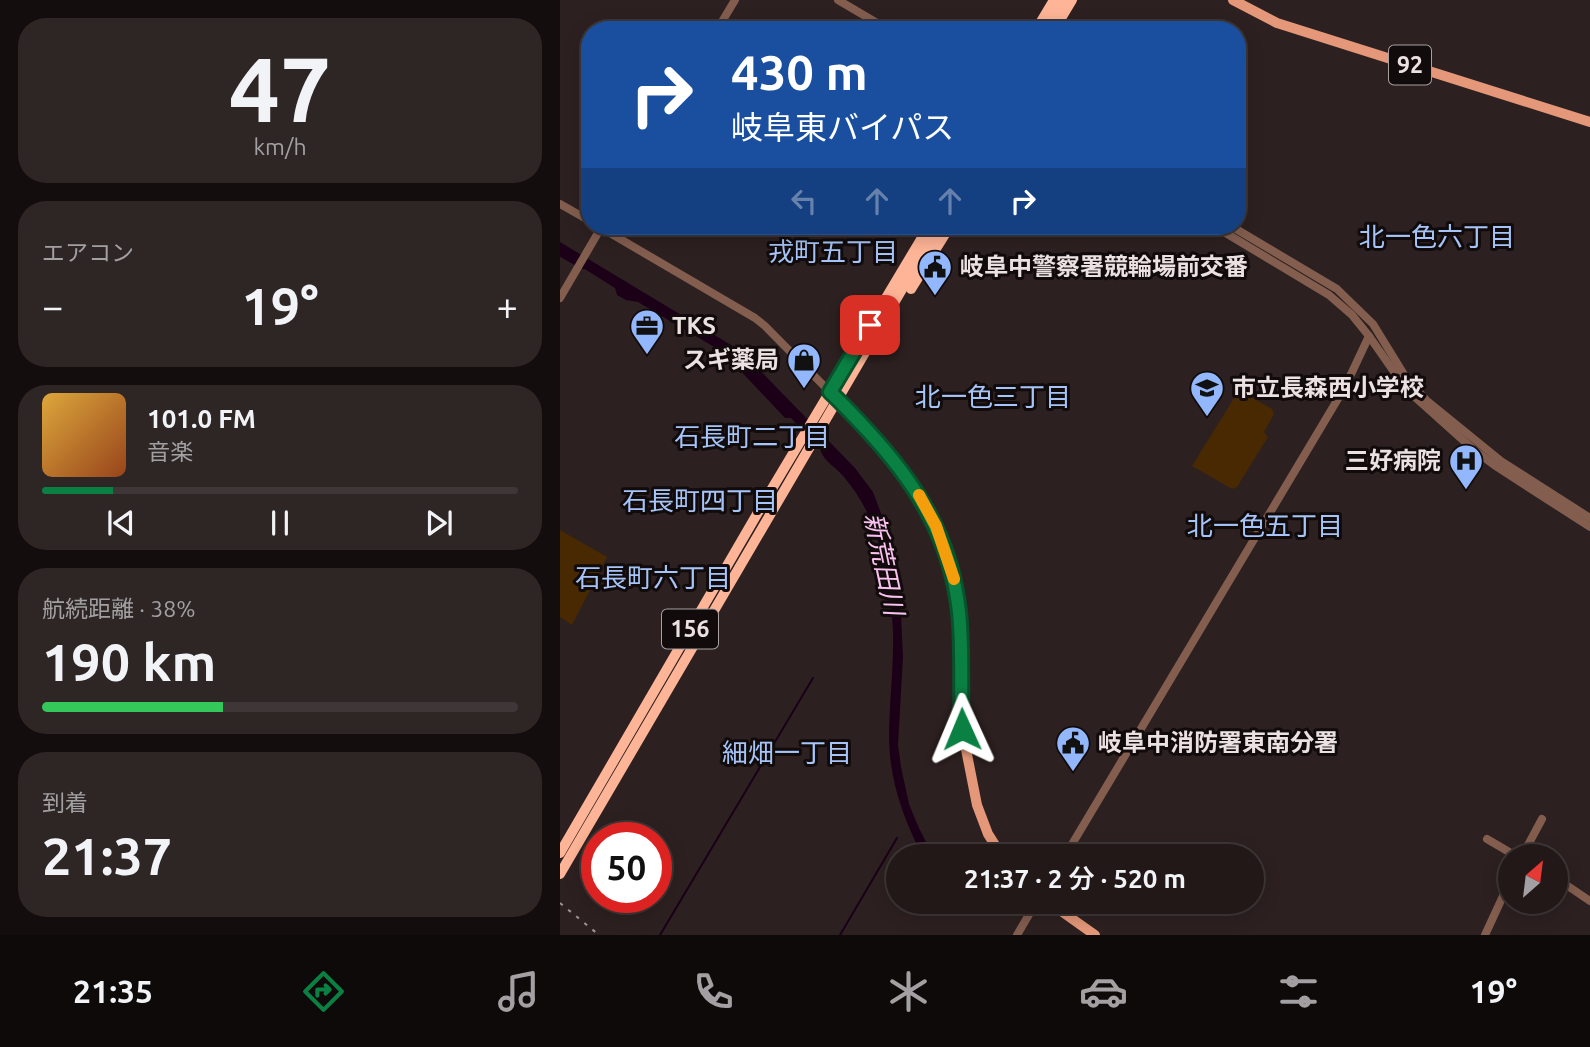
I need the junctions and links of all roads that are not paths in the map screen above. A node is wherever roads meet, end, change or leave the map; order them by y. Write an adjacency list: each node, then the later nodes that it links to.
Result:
1 (735, 0): 8 (street)
2 (838, 0): 9 (street)
3 (1054, 0): 10 (highway)
4 (1062, 0): 11 (highway)
5 (1072, 0): 12 (highway)
6 (1078, 0): 13 (highway)
7 (1233, 0): 14 (main road, 92)
8 (722, 21)
9 (874, 21)
10 (1041, 21)
11 (1049, 21)
12 (1059, 21)
13 (1066, 21)
14 (1590, 121)
15 (560, 204): 16 (street)
16 (581, 216)
17 (596, 235): 25 (street)
18 (616, 235): 29 (street)
19 (915, 235): 26 (highway, 156)
20 (924, 235): 26 (highway, 156)
21 (934, 235): 27 (highway, 156)
22 (944, 235): 27 (highway, 156)
23 (1229, 235): 28 (street)
24 (1246, 235): 30 (street)
25 (560, 299)
26 (878, 312): 29 (highway, 156)
27 (878, 331): 29 (highway, 156)
28 (1369, 336): 31 (street); 38 (street)
29 (834, 395): 33 (highway, 156); 37 (main road)
30 (1590, 518)
31 (1590, 527)
32 (1542, 819): 39 (street)
33 (583, 822)
34 (581, 825): 41 (highway, 156)
35 (581, 826): 42 (highway, 156)
36 (1487, 839): 40 (street)
37 (994, 844)
38 (1072, 844)
39 (1528, 844)
40 (1498, 845)
41 (560, 853)
42 (560, 874)
43 (1568, 886): 44 (street)
44 (1590, 901)
45 (1498, 907): 50 (street)
46 (1029, 914): 48 (street)
47 (1065, 914): 49 (main road)
48 (1017, 935)
49 (1095, 935)
50 (1485, 935)

